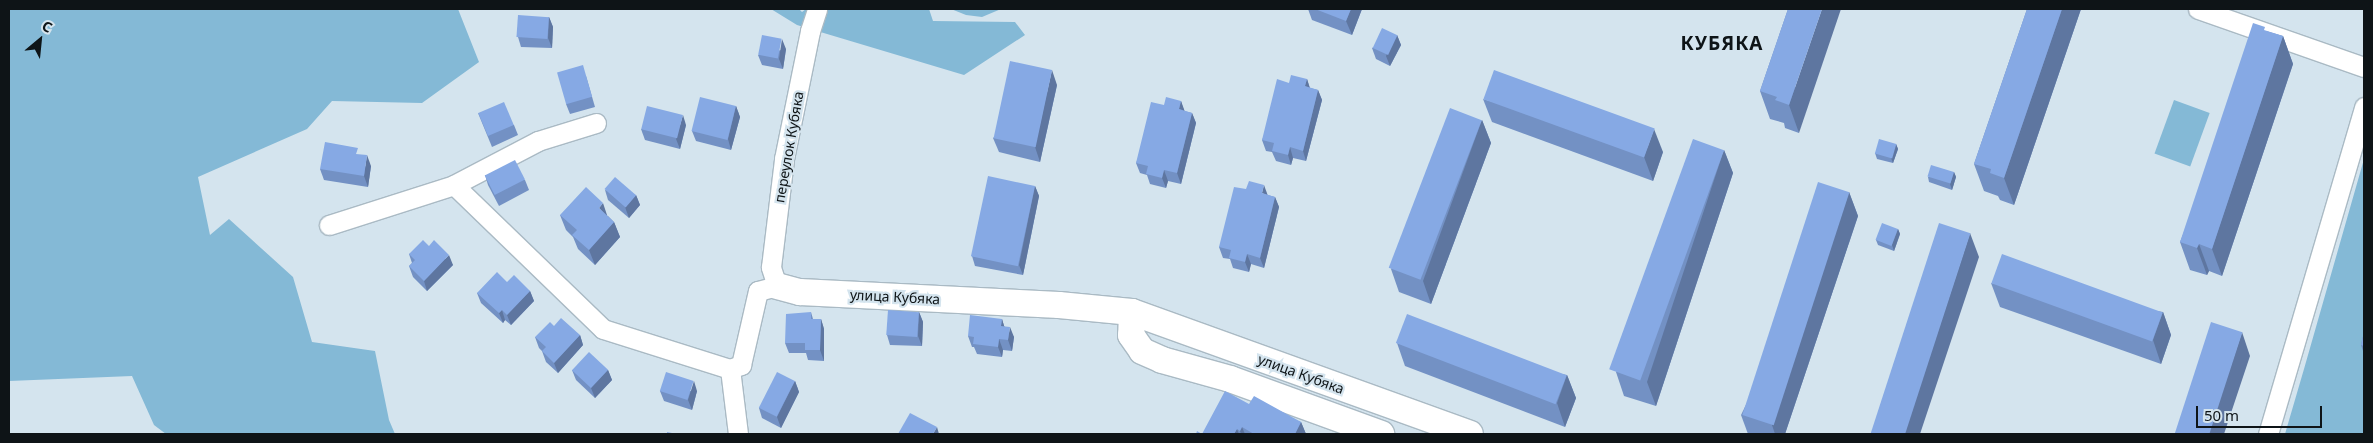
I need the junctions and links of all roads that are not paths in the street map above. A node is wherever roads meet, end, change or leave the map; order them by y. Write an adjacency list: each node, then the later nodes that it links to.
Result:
1 (817, 9): 8 (street, переулок Кубяка)
2 (2198, 9): 3 (street)
3 (2364, 67)
4 (2364, 107): 14 (street)
5 (596, 123): 6 (street)
6 (454, 185): 7 (street); 10 (street)
7 (329, 225)
8 (777, 286): 9 (street, улица Кубяка); 10 (street)
9 (1132, 312): 12 (street, улица Кубяка); 13 (street, улица Кубяка)
10 (730, 369): 11 (street)
11 (738, 434)
12 (1381, 434)
13 (1470, 434)
14 (2268, 434)

